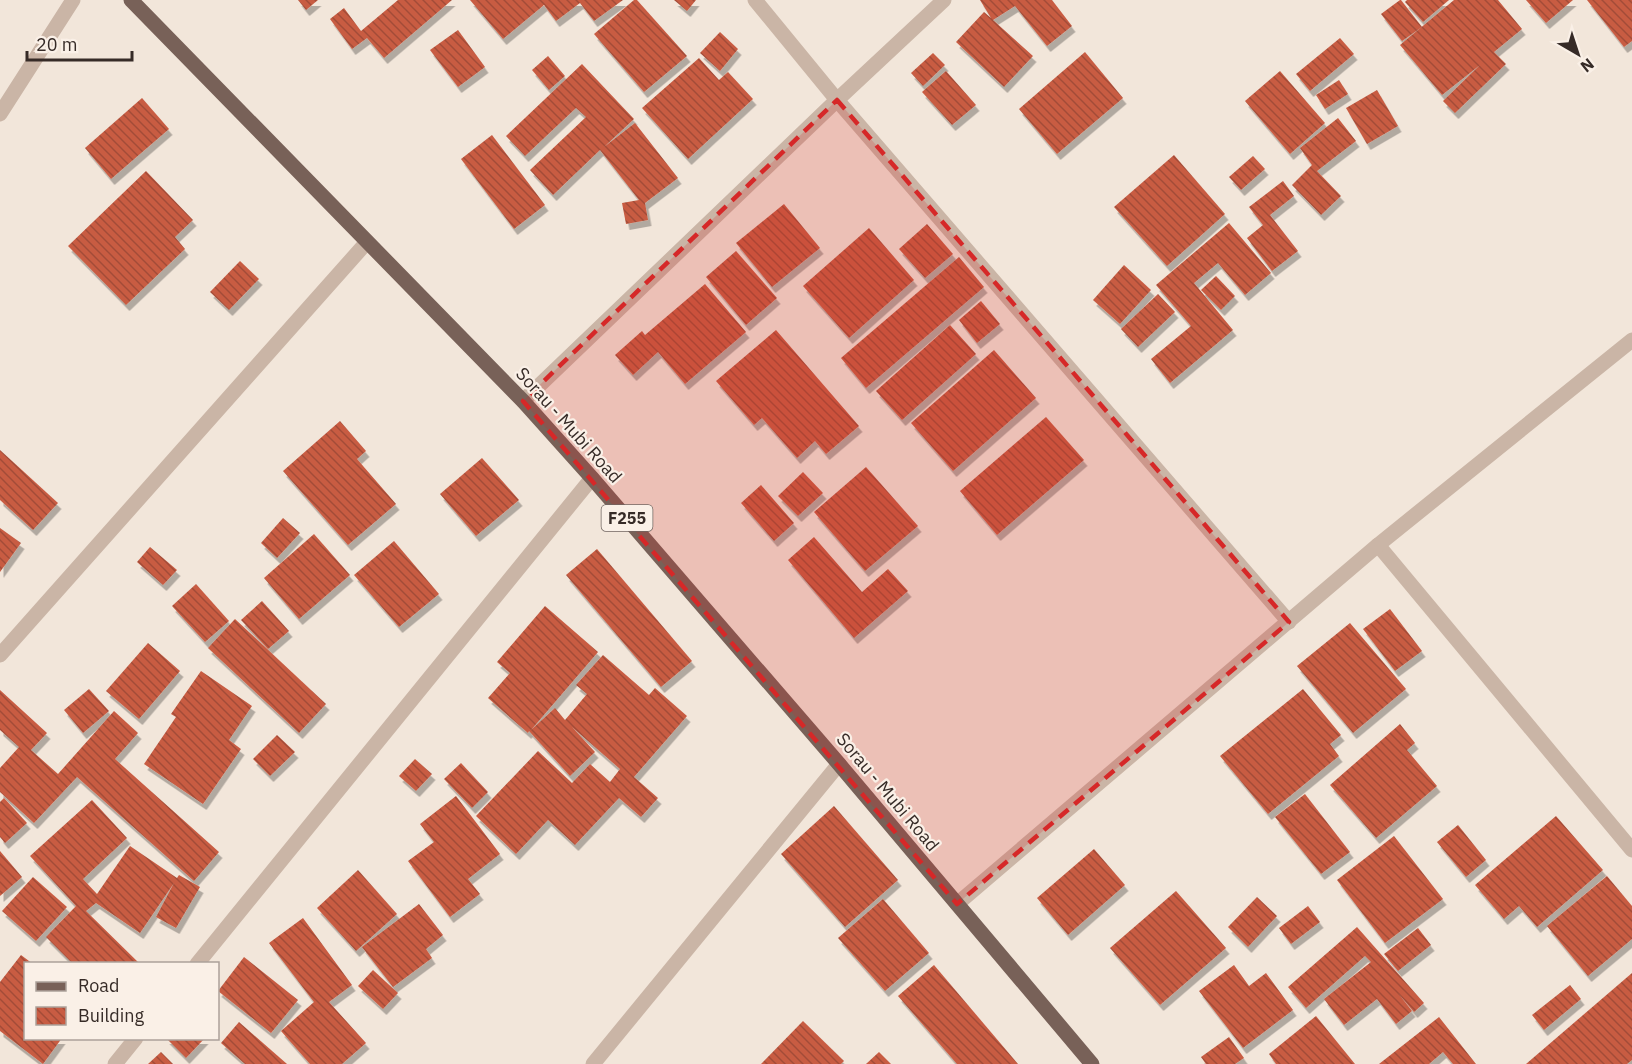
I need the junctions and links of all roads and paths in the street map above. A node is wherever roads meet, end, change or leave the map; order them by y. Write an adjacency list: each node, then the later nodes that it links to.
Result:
1 (73, 0): 6 (street)
2 (131, 0): 7 (main road, Sorau - Mubi Road / F255)
3 (756, 0): 5 (street)
4 (944, 0): 5 (street)
5 (837, 100): 9 (street); 12 (street)
6 (0, 114)
7 (366, 242): 9 (main road, Sorau - Mubi Road / F255); 13 (street)
8 (1632, 340): 11 (street)
9 (523, 401): 10 (main road, Sorau - Mubi Road / F255)
10 (592, 478): 14 (main road, Sorau - Mubi Road / F255); 17 (street)
11 (1378, 545): 12 (street); 15 (street)
12 (1289, 622): 16 (street)
13 (0, 656)
14 (839, 764): 16 (main road, Sorau - Mubi Road / F255); 20 (street)
15 (1632, 850)
16 (957, 904): 21 (main road, Sorau - Mubi Road / F255)
17 (198, 962)
18 (134, 1040): 19 (street)
19 (115, 1064)
20 (592, 1064)
21 (1092, 1064)

